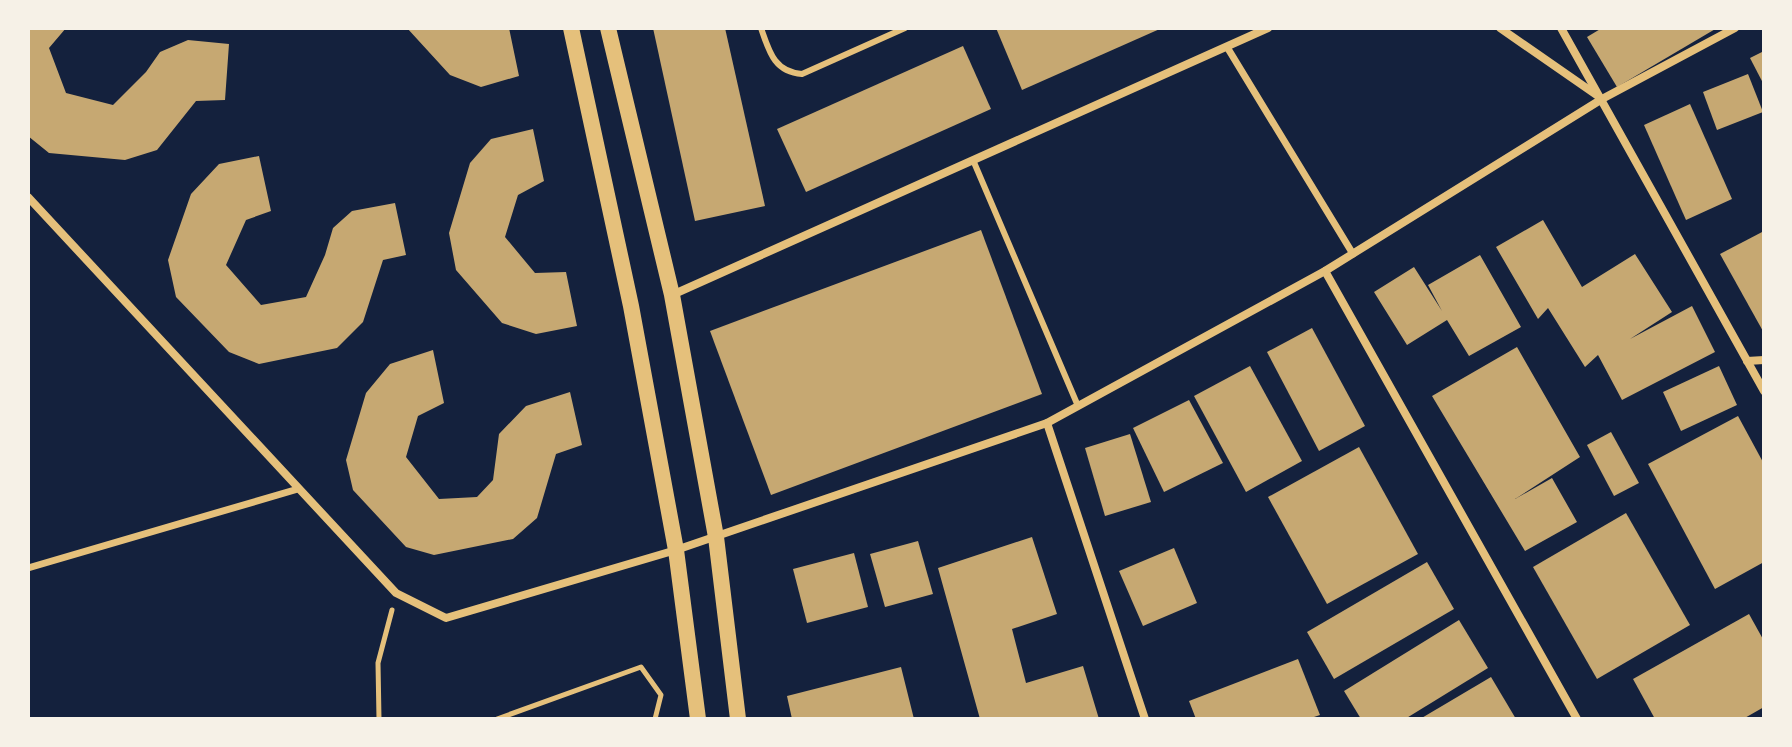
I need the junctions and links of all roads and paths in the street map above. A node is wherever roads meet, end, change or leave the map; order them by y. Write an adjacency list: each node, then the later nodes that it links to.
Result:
1 (571, 28): 23 (main road)
2 (608, 28): 15 (main road)
3 (761, 28): 4 (lane)
4 (905, 28)
5 (1268, 28): 9 (street)
6 (1500, 28): 10 (street)
7 (1561, 28): 10 (street)
8 (1735, 28): 10 (street)
9 (1227, 47): 11 (street); 13 (street)
10 (1602, 99): 13 (street); 17 (street)
11 (973, 160): 15 (street); 19 (lane)
12 (28, 197): 21 (street)
13 (1353, 254): 14 (street)
14 (1325, 271): 19 (street); 32 (street)
15 (672, 295): 22 (main road)
16 (1764, 360): 17 (street)
17 (1747, 361): 18 (street)
18 (1764, 391)
19 (1078, 406): 20 (street)
20 (1047, 423): 22 (street); 31 (street)
21 (298, 489): 24 (street); 25 (street)
22 (716, 537): 23 (street); 30 (main road)
23 (676, 550): 25 (street); 29 (main road)
24 (28, 568)
25 (396, 593): 26 (path)
26 (379, 719)
27 (497, 719): 28 (path)
28 (655, 719)
29 (698, 719)
30 (738, 719)
31 (1145, 719)
32 (1577, 719)

